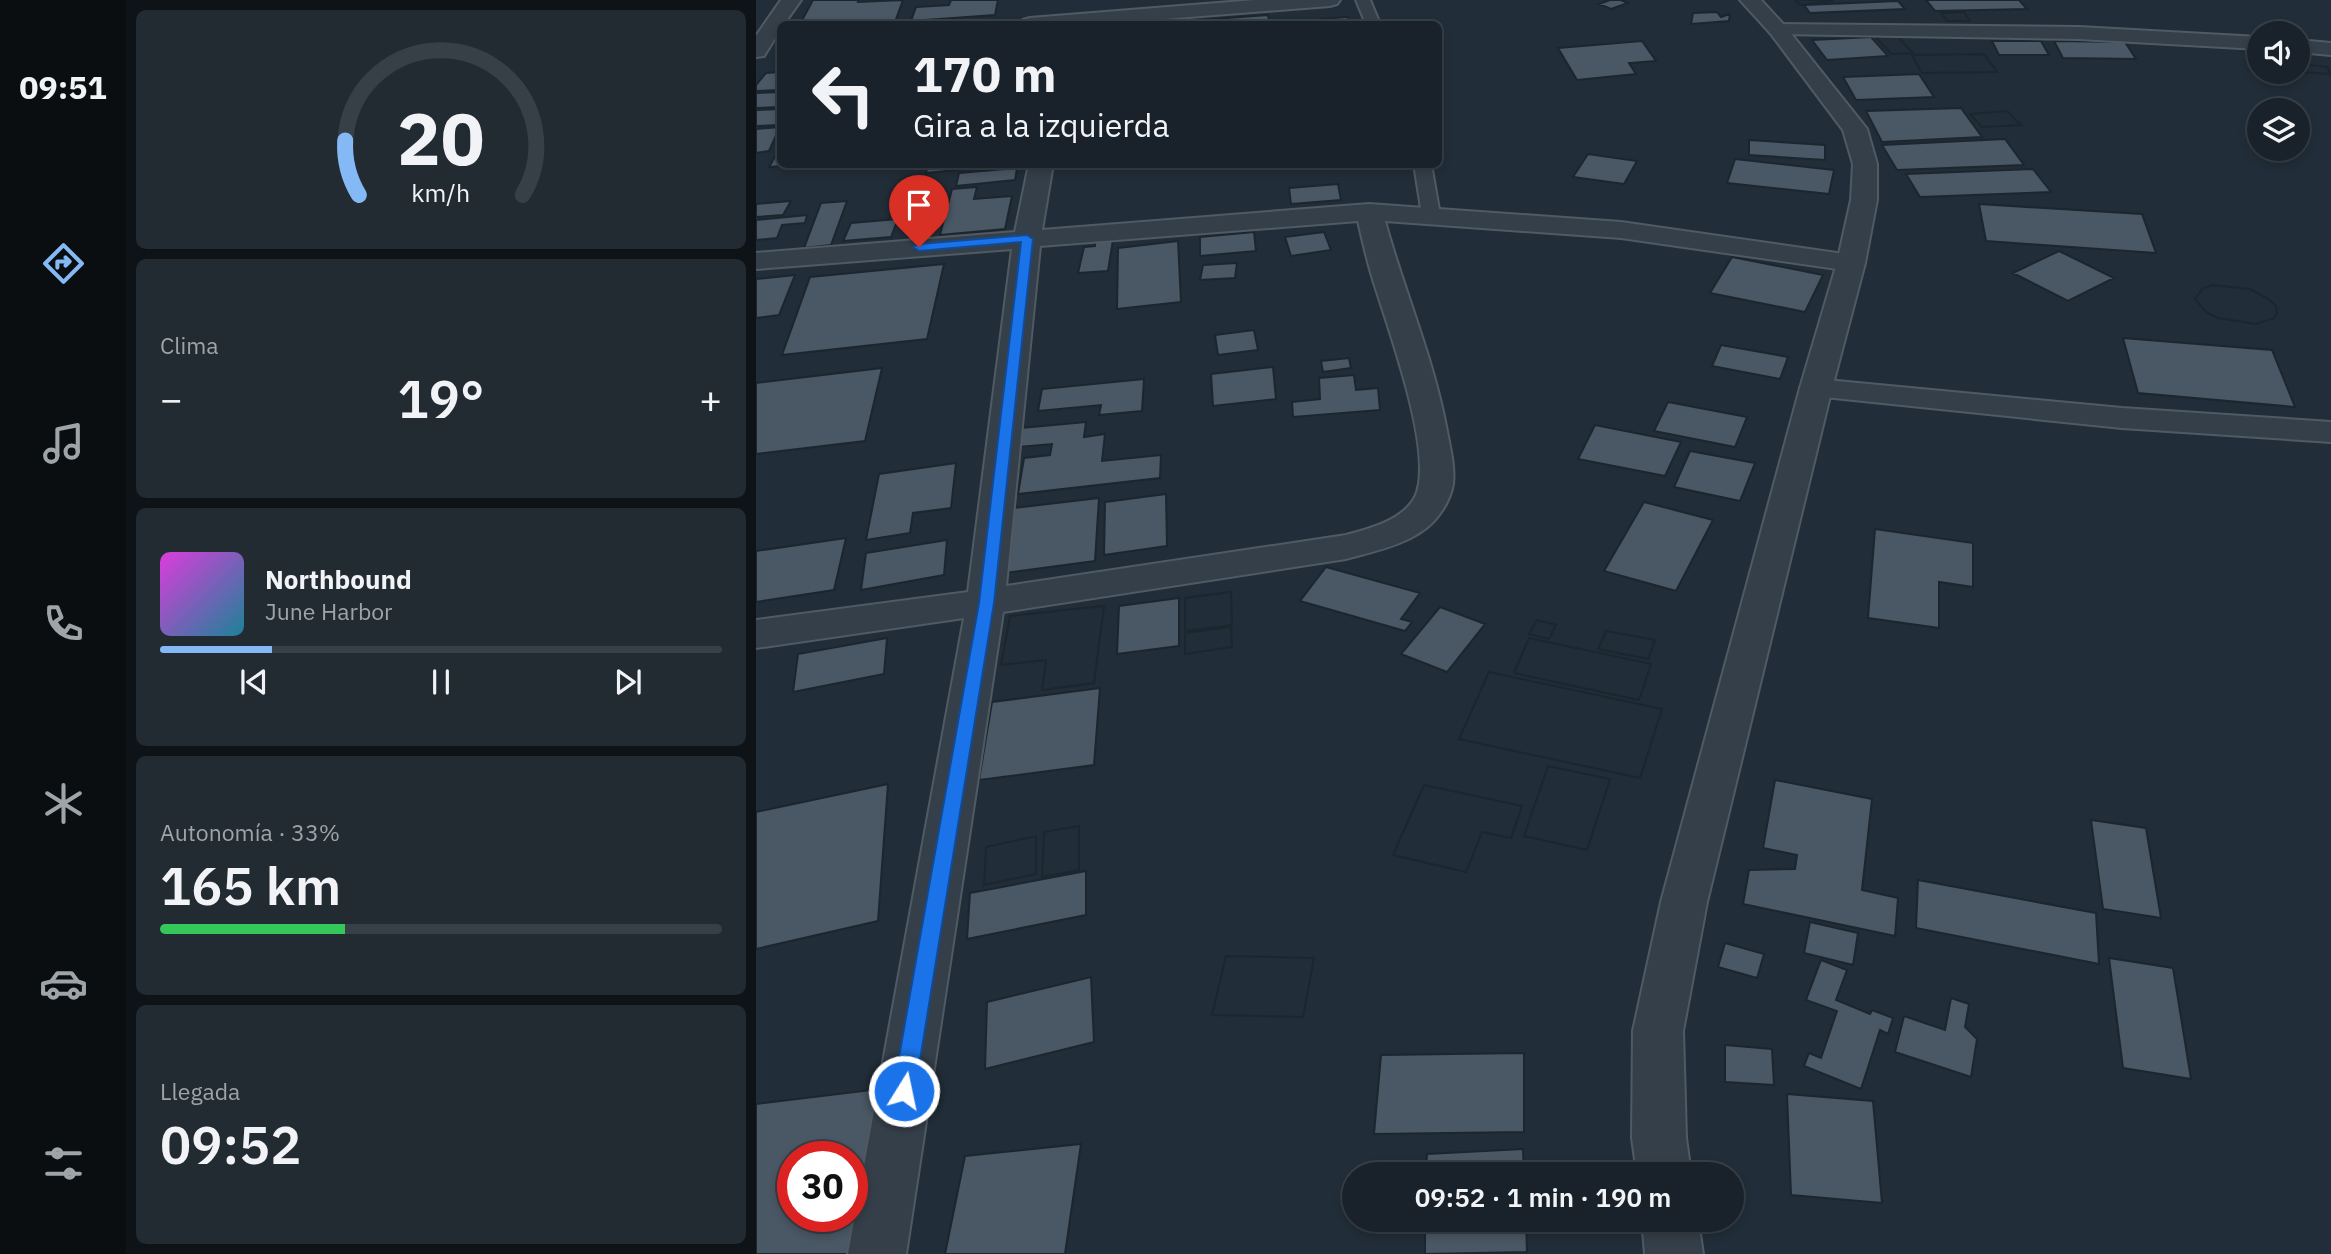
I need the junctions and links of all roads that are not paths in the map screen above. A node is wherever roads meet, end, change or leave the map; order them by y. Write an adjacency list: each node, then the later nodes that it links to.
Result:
1 (791, 0): 6 (street)
2 (1073, 0): 7 (street)
3 (1330, 0): 8 (street)
4 (1363, 0): 9 (lane)
5 (1750, 0): 11 (street)
6 (778, 21)
7 (1068, 21)
8 (1091, 21)
9 (1372, 21)
10 (777, 23): 13 (street)
11 (1778, 30): 12 (street); 22 (street)
12 (2247, 42)
13 (764, 44)
14 (2310, 47): 15 (street)
15 (2331, 49)
16 (1040, 168): 20 (street)
17 (1423, 168): 19 (lane)
18 (1369, 212): 19 (street); 20 (street); 25 (street)
19 (1431, 215): 22 (street)
20 (1027, 239): 21 (street); 25 (street)
21 (756, 261)
22 (1851, 263): 23 (street)
23 (1816, 388): 24 (street); 27 (street)
24 (2331, 432)
25 (986, 603): 26 (street); 29 (street)
26 (756, 634)
27 (1662, 1162)
28 (1671, 1232): 30 (street)
29 (877, 1254)
30 (1674, 1254)

